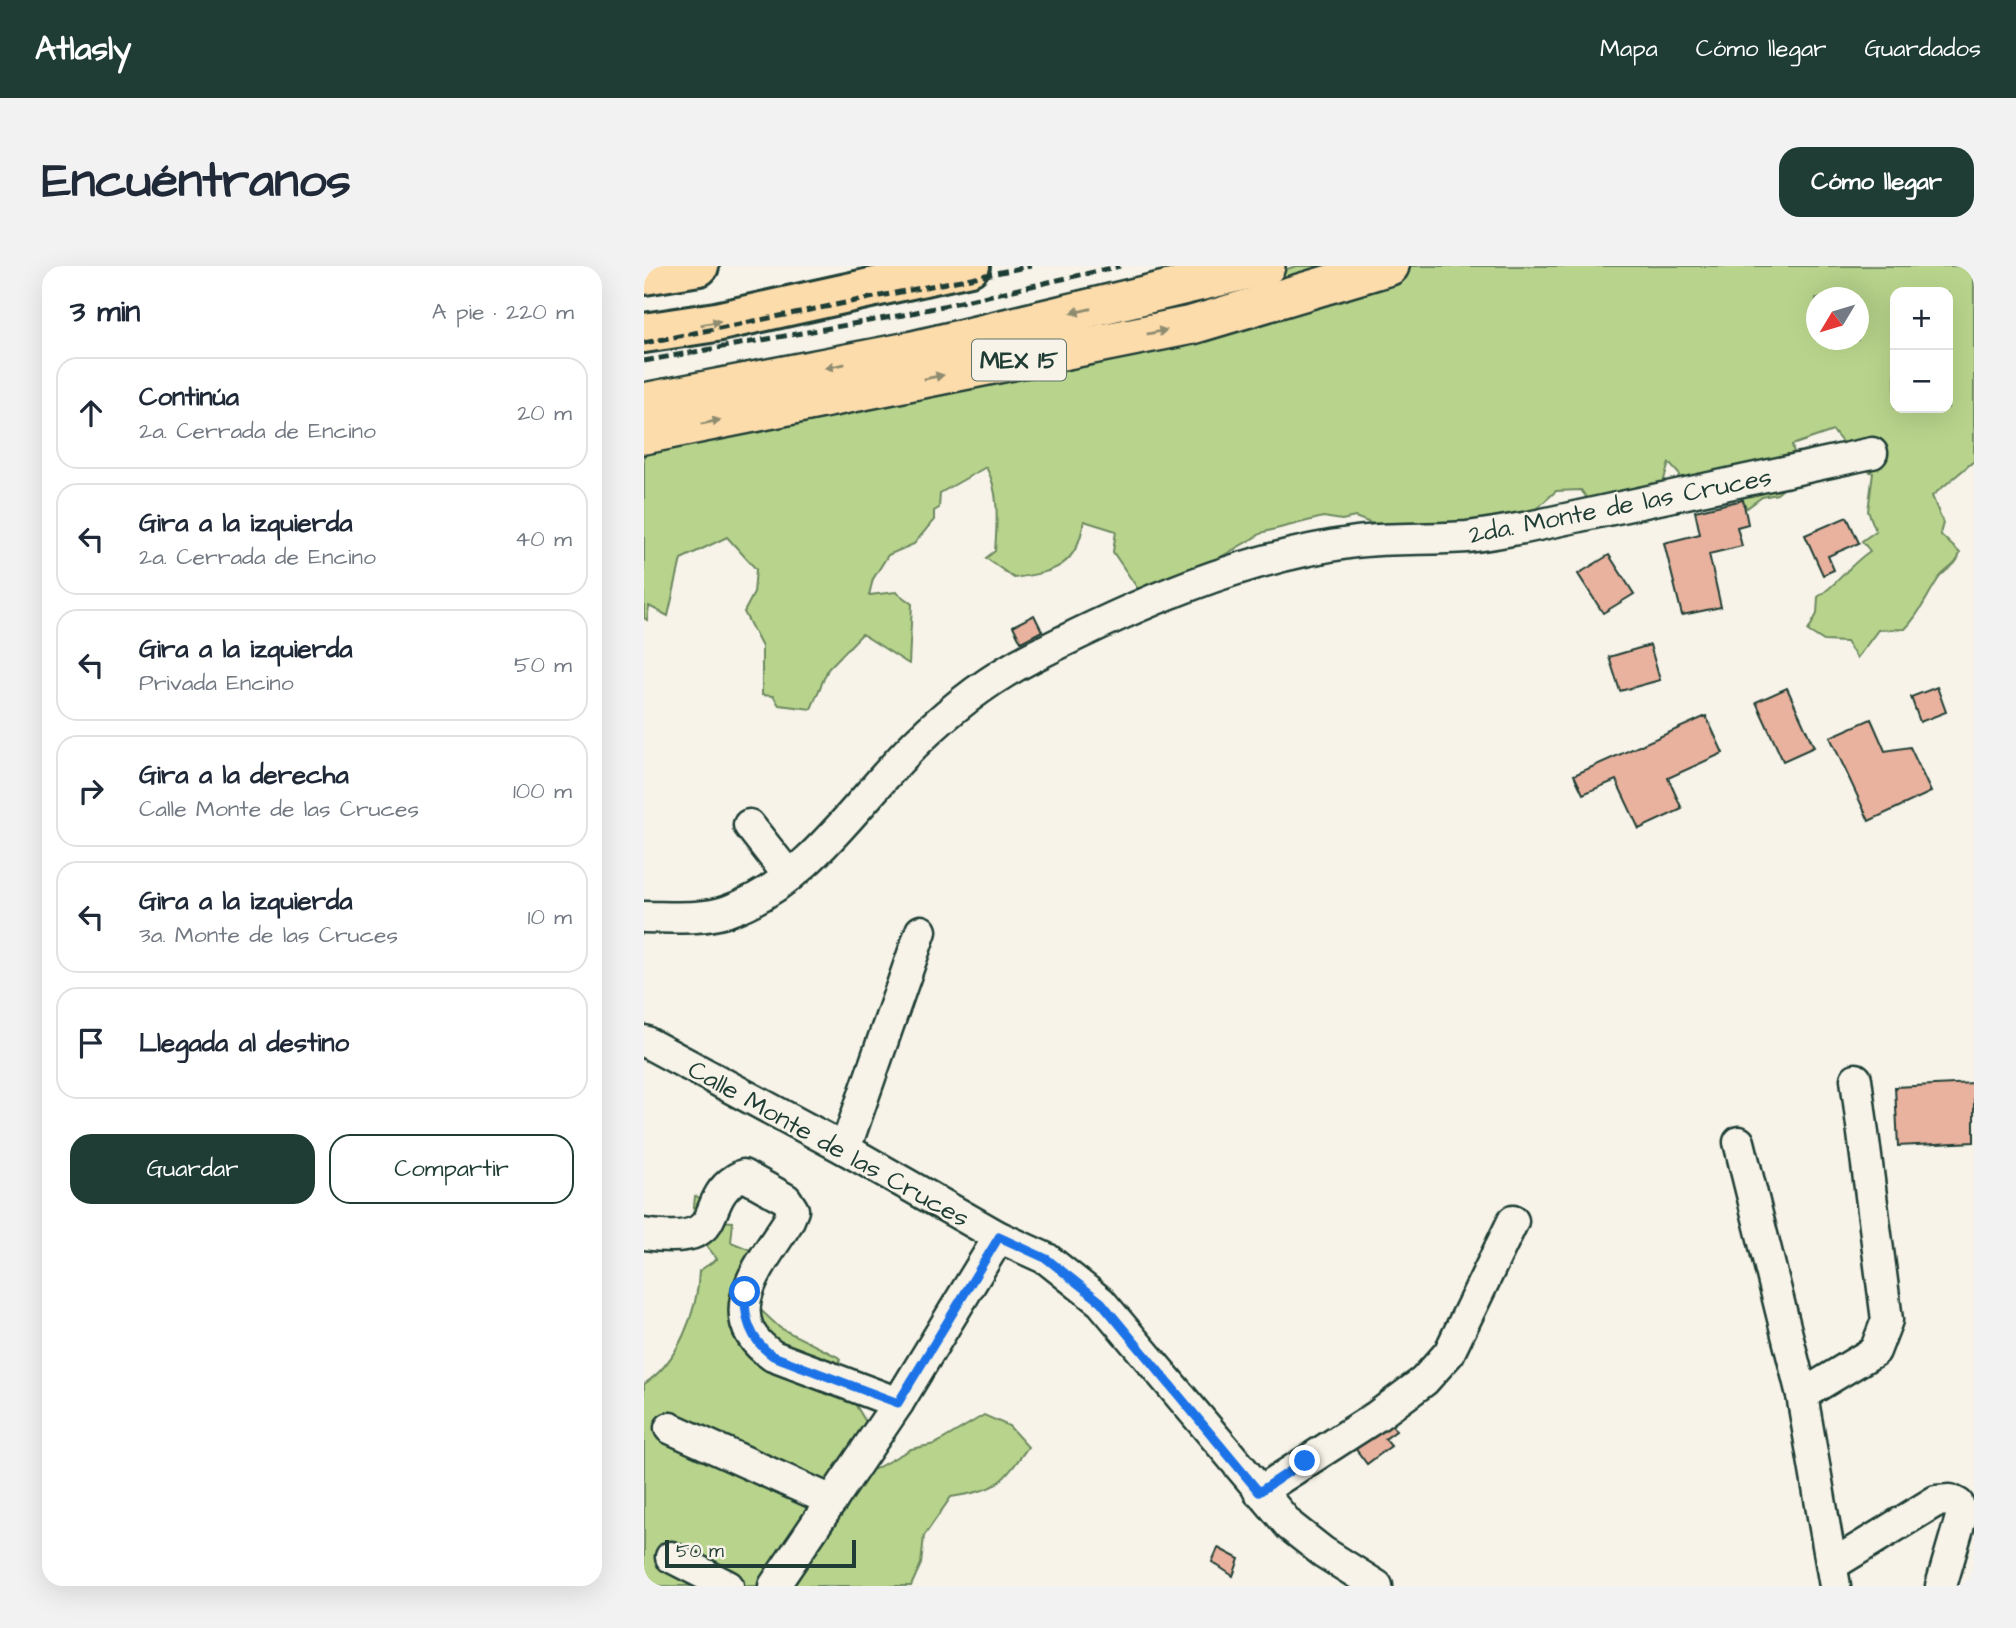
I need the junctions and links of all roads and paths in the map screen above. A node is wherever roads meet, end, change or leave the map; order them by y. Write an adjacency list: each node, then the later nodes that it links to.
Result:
1 (699, 266): 5 (highway)
2 (970, 266): 6 (highway, one-way to 2)
3 (1266, 266): 7 (main road, MEX 15, one-way to 7)
4 (1390, 266): 8 (main road, MEX 15, one-way to 4)
5 (644, 275)
6 (644, 333)
7 (644, 402)
8 (644, 435)
9 (1872, 453): 11 (street, 2da. Monte de las Cruces)
10 (750, 825): 11 (street)
11 (789, 876): 12 (street, 2da. Monte de las Cruces)
12 (644, 917)
13 (921, 931): 17 (street)
14 (644, 1041): 17 (street, Calle Monte de las Cruces)
15 (1856, 1079): 21 (street)
16 (1739, 1142): 21 (street)
17 (845, 1149): 20 (street, Calle Monte de las Cruces)
18 (1513, 1221): 24 (street)
19 (644, 1234): 22 (street)
20 (999, 1237): 22 (street); 24 (street, Calle Monte de las Cruces)
21 (1802, 1395): 27 (street)
22 (898, 1403): 25 (street)
23 (670, 1429): 25 (street)
24 (1259, 1492): 30 (street, Calle Monte de las Cruces)
25 (832, 1501): 29 (street)
26 (670, 1557): 28 (street)
27 (1833, 1575): 31 (street)
28 (728, 1586)
29 (774, 1586)
30 (1377, 1586)
31 (1941, 1586)

